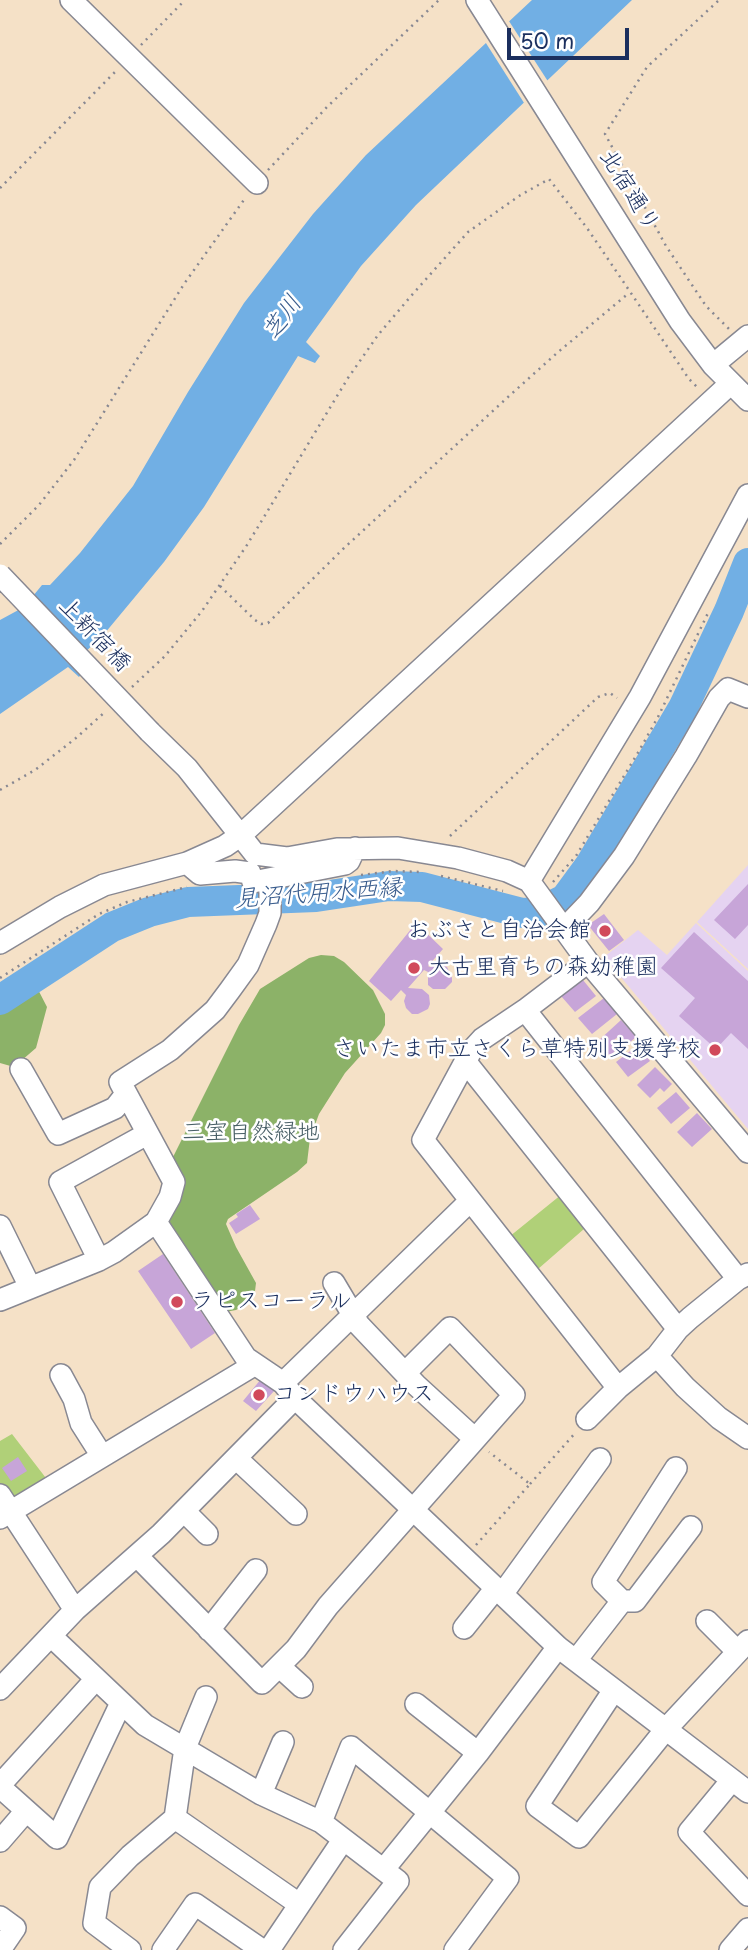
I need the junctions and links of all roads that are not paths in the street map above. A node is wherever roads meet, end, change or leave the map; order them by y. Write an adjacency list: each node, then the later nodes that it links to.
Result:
1 (71, 0): 3 (street)
2 (477, 0): 5 (street, 北宿通り)
3 (257, 183)
4 (745, 339): 5 (street)
5 (713, 365): 6 (street, 北宿通り)
6 (730, 384): 7 (street, 北宿通り); 11 (street)
7 (748, 400)
8 (748, 495): 15 (street)
9 (0, 575): 11 (street, 上新宿橋, bridge)
10 (748, 697): 16 (street)
11 (241, 835): 12 (street, 上新宿橋); 13 (street)
12 (355, 848): 14 (street); 15 (street, 上新宿橋)
13 (187, 863): 14 (street); 17 (street)
14 (270, 879): 22 (street)
15 (534, 888): 16 (street)
16 (561, 925): 18 (street)
17 (0, 943)
18 (589, 962): 19 (street); 24 (street)
19 (525, 1010): 20 (street); 29 (street)
20 (465, 1062): 25 (street); 34 (street)
21 (21, 1069): 22 (street)
22 (127, 1094): 23 (street)
23 (147, 1133): 26 (street); 28 (street)
24 (748, 1152)
25 (470, 1201): 33 (street); 39 (street)
26 (156, 1222): 28 (street); 36 (street)
27 (0, 1226): 31 (street)
28 (99, 1260): 31 (street)
29 (743, 1277): 34 (street)
30 (334, 1283): 33 (street)
31 (30, 1287): 32 (street)
32 (0, 1300)
33 (352, 1316): 37 (street); 40 (street)
34 (678, 1329): 35 (street)
35 (657, 1356): 39 (street); 42 (street)
36 (254, 1365): 40 (street); 44 (street)
37 (405, 1373): 43 (street); 43 (street)
38 (61, 1376): 44 (street)
39 (618, 1388): 41 (street)
40 (289, 1390): 46 (street); 50 (street)
41 (587, 1419)
42 (748, 1438)
43 (475, 1439): 50 (street)
44 (102, 1456): 48 (street)
45 (600, 1459): 56 (street)
46 (237, 1460): 49 (street); 51 (street)
47 (676, 1468): 57 (street)
48 (4, 1508): 58 (street)
49 (184, 1511): 53 (street); 54 (street)
50 (413, 1511): 56 (street); 66 (street)
51 (296, 1514)
52 (691, 1527): 57 (street)
53 (208, 1534)
54 (137, 1556): 58 (street); 61 (street)
55 (256, 1570): 61 (street)
56 (499, 1590): 60 (street); 64 (street)
57 (622, 1601): 65 (street)
58 (75, 1610): 62 (street)
59 (707, 1620): 63 (street)
60 (464, 1628)
61 (209, 1630): 66 (street)
62 (51, 1636): 67 (street); 68 (street)
63 (743, 1646): 74 (street)
64 (558, 1647): 65 (street); 77 (street)
65 (577, 1659): 70 (street)
66 (280, 1667): 69 (street)
67 (4, 1675)
68 (96, 1679): 72 (street); 78 (street)
69 (302, 1687)
70 (614, 1690): 74 (street); 74 (street)
71 (206, 1697): 76 (street)
72 (121, 1703): 76 (street); 81 (street)
73 (416, 1704): 77 (street)
74 (666, 1729): 79 (street)
75 (283, 1742): 80 (street)
76 (185, 1748): 80 (street); 83 (street)
77 (478, 1753): 82 (street)
78 (0, 1786): 81 (street)
79 (740, 1786): 88 (street)
80 (261, 1794): 84 (street)
81 (26, 1811): 86 (street)
82 (430, 1812): 84 (street); 87 (street); 98 (street)
83 (175, 1818): 89 (street); 93 (street)
84 (321, 1822): 85 (street)
85 (343, 1840): 87 (street); 89 (street)
86 (0, 1841)
87 (384, 1868): 97 (street)
88 (748, 1895)
89 (299, 1904): 96 (street)
90 (0, 1917): 92 (street)
91 (748, 1929): 99 (street)
92 (1, 1950)
93 (130, 1950)
94 (163, 1950): 95 (street)
95 (262, 1950)
96 (269, 1950)
97 (344, 1950)
98 (455, 1950)
99 (730, 1950)

